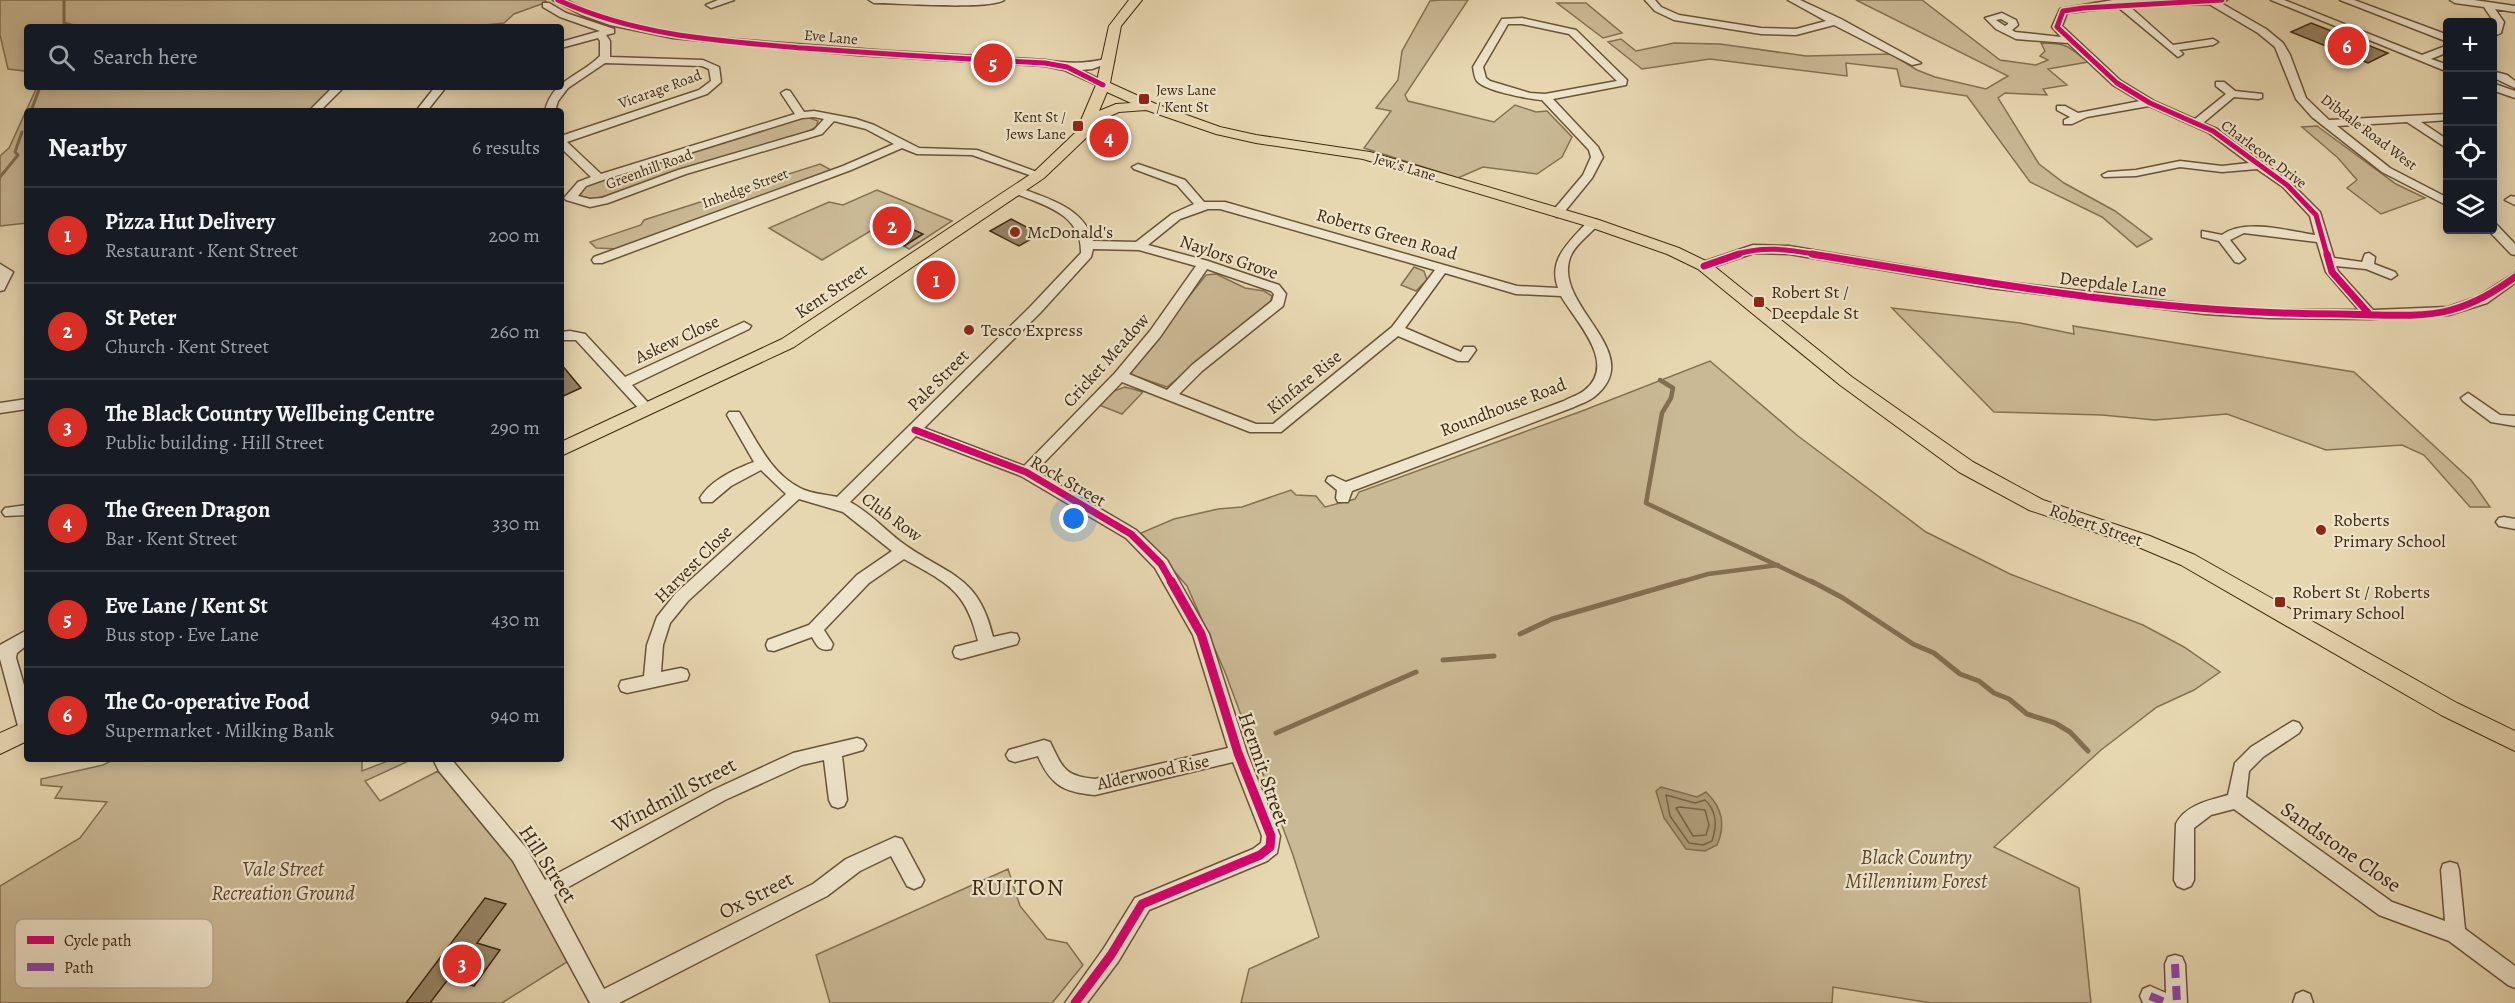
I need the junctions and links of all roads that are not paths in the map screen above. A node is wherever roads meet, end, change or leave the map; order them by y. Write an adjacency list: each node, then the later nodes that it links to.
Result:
1 (558, 0): 21 (street, Eve Lane)
2 (729, 0): 15 (street)
3 (874, 0): 4 (street)
4 (999, 0)
5 (1136, 0): 31 (main road, Kent Street)
6 (1650, 0): 20 (street)
7 (1793, 0): 20 (street)
8 (2070, 0): 17 (street)
9 (2216, 0): 13 (street); 62 (street, Dibdale Road West)
10 (2276, 0): 29 (street)
11 (2345, 0): 25 (street)
12 (2455, 0): 16 (street)
13 (2117, 1): 17 (street); 24 (street)
14 (546, 5): 23 (street)
15 (711, 5)
16 (2487, 5): 18 (street); 19 (street)
17 (2082, 6): 26 (street)
18 (2515, 9)
19 (2496, 18)
20 (1838, 21): 32 (street)
21 (626, 24): 23 (street); 33 (street, Eve Lane)
22 (2006, 30): 26 (street)
23 (605, 33): 27 (street); 30 (street)
24 (2199, 34)
25 (2443, 37)
26 (2068, 40): 48 (street, Charlecote Drive)
27 (564, 44)
28 (2443, 50): 29 (street)
29 (2422, 59): 34 (street)
30 (602, 60): 39 (street); 63 (street, Vicarage Road)
31 (1109, 61): 33 (street); 37 (main road, Kent Street)
32 (1916, 63)
33 (1067, 67): 37 (street, Eve Lane)
34 (2443, 67)
35 (2498, 75): 38 (street)
36 (2220, 84): 45 (street)
37 (1103, 85): 52 (main road, Jew's Lane); 59 (main road, Kent Street)
38 (2515, 85): 40 (street)
39 (564, 86)
40 (2497, 86)
41 (336, 90): 49 (street)
42 (439, 90): 50 (street)
43 (560, 90): 51 (street)
44 (786, 93): 54 (street)
45 (2232, 94): 46 (street); 61 (street)
46 (2258, 96)
47 (1545, 97): 47 (street); 78 (street)
48 (2150, 103): 56 (street); 61 (street, Charlecote Drive)
49 (317, 108)
50 (424, 108)
51 (551, 108)
52 (1151, 108): 59 (main road); 78 (main road, Jew's Lane)
53 (2061, 108): 56 (street)
54 (801, 115): 55 (street, Greenhill Road); 72 (street, Greenhill Road)
55 (832, 117): 66 (street, Greenhill Road); 75 (street, Greenhill Road)
56 (2079, 117): 60 (street)
57 (2443, 117): 58 (street)
58 (2410, 119): 62 (street); 64 (street)
59 (1090, 120): 69 (main road, Kent Street)
60 (2068, 122)
61 (2196, 123): 67 (street, Charlecote Drive)
62 (2326, 123): 76 (street, Dibdale Road West)
63 (564, 140)
64 (2443, 142)
65 (564, 144): 72 (street)
66 (902, 144): 69 (street, Greenhill Road); 88 (street, Inhedge Street)
67 (2261, 165): 71 (street); 83 (street, Charlecote Drive)
68 (1138, 167): 77 (street)
69 (1040, 175): 74 (main road, Kent Street)
70 (2108, 175): 71 (street)
71 (2123, 175): 73 (street)
72 (599, 178): 75 (street, Greenhill Road)
73 (2133, 186)
74 (1016, 190): 84 (street); 109 (main road, Kent Street)
75 (566, 199)
76 (2443, 200)
77 (1200, 205): 85 (street, Roberts Green Road); 93 (street, Roberts Green Road)
78 (1557, 213): 79 (main road, Jew's Lane)
79 (1593, 223): 91 (main road, Jew's Lane); 97 (street)
80 (2497, 231): 86 (street)
81 (2206, 234): 82 (street)
82 (2224, 239): 83 (street); 87 (street)
83 (2322, 239): 89 (street, Charlecote Drive)
84 (1089, 245): 85 (street, Naylors Grove); 112 (street, Pale Street)
85 (1139, 246): 90 (street, Naylors Grove)
86 (2515, 251)
87 (2239, 259)
88 (597, 261)
89 (2329, 261): 94 (street); 98 (street, Charlecote Drive)
90 (1204, 264): 103 (street, Cricket Meadow); 105 (street, Naylors Grove)
91 (1704, 266): 98 (street, Deepdale Lane); 136 (main road, Robert Street)
92 (0, 268): 96 (street)
93 (1442, 269): 97 (street, Roberts Green Road); 100 (street, Kinfare Rise)
94 (2391, 275)
95 (2515, 277): 98 (street, Deepdale Lane)
96 (0, 287)
97 (1564, 292): 116 (street, Roundhouse Road)
98 (2370, 315)
99 (744, 326): 104 (street, Askew Close)
100 (1397, 330): 102 (street); 105 (street, Kinfare Rise)
101 (564, 336): 104 (street)
102 (1469, 350)
103 (1120, 376): 105 (street, Kinfare Rise); 115 (street, Cricket Meadow)
104 (625, 383): 109 (street)
105 (1171, 394)
106 (2468, 398): 111 (street)
107 (24, 404): 108 (street)
108 (0, 408)
109 (646, 408): 113 (main road, Kent Street)
110 (734, 415): 114 (street, Club Row)
111 (2515, 421)
112 (915, 430): 115 (street, Rock Street); 119 (street, Pale Street)
113 (564, 449)
114 (762, 464): 117 (street, Club Row); 118 (street)
115 (1026, 472): 121 (street, Rock Street)
116 (1340, 489)
117 (796, 493): 119 (street, Club Row); 131 (street, Harvest Close)
118 (708, 498)
119 (839, 504): 120 (street, Club Row)
120 (904, 551): 122 (street); 127 (street, Club Row)
121 (1161, 564): 140 (street, Hermit Street)
122 (815, 629): 125 (street); 126 (street)
123 (24, 638): 128 (street)
124 (1011, 639): 127 (street)
125 (825, 644)
126 (774, 645)
127 (987, 645): 129 (street)
128 (5, 651): 133 (street)
129 (961, 652)
130 (681, 675): 131 (street)
131 (652, 681): 132 (street)
132 (627, 686)
133 (24, 717)
134 (2293, 728): 144 (street)
135 (24, 730): 137 (main road)
136 (2515, 742)
137 (0, 744)
138 (857, 745): 139 (street, Windmill Street)
139 (832, 750): 143 (street); 148 (street, Windmill Street)
140 (1238, 753): 141 (street, Alderwood Rise); 153 (street, Hermit Street)
141 (1016, 755)
142 (444, 762): 148 (street, Hill Street)
143 (838, 800)
144 (2236, 800): 147 (street); 149 (street, Sandstone Close)
145 (2450, 870): 149 (street)
146 (914, 880): 152 (street, Ox Street)
147 (2184, 880)
148 (542, 892): 152 (street, Hill Street)
149 (2456, 934): 151 (street, Sandstone Close)
150 (2175, 964): 154 (street)
151 (2515, 978)
152 (601, 1002)
153 (1075, 1003)
154 (2177, 1003)

